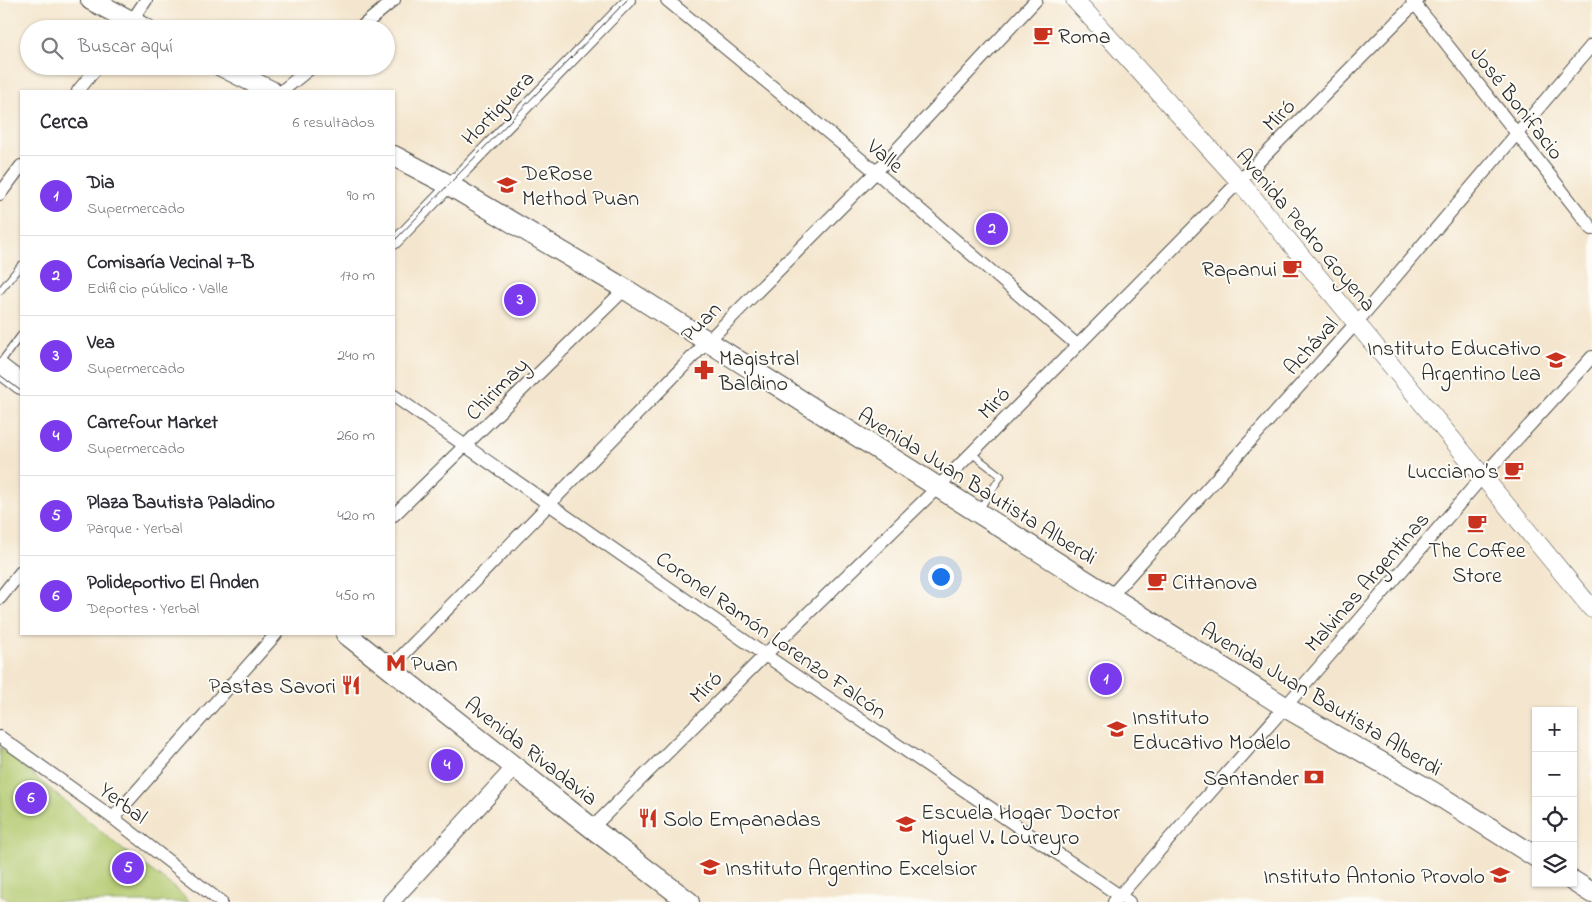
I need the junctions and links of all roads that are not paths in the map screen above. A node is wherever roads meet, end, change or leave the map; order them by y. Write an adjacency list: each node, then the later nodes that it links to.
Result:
1 (91, 0): 9 (main road)
2 (146, 0): 10 (street)
3 (394, 0): 11 (street)
4 (629, 0): 24 (street, Hortiguera)
5 (667, 0): 22 (street, Valle)
6 (1036, 0): 22 (street, Puan)
7 (1075, 0): 23 (main road, Avenida Pedro Goyena)
8 (1415, 1): 19 (street, José Bonifacio); 23 (street, Miró)
9 (125, 20)
10 (138, 20)
11 (369, 20)
12 (1592, 46): 19 (street, Achával)
13 (91, 75): 16 (street)
14 (239, 75): 17 (main road)
15 (302, 75): 18 (street)
16 (79, 90)
17 (269, 90)
18 (283, 90)
19 (1516, 133): 26 (street, José Bonifacio); 31 (street, Achával)
20 (395, 157): 24 (main road, Avenida Juan Bautista Alberdi)
21 (20, 167): 25 (street)
22 (876, 172): 33 (street, Puan); 34 (street, Valle)
23 (1240, 182): 31 (main road, Avenida Pedro Goyena); 34 (street, Miró)
24 (449, 185): 27 (street, Hortiguera); 29 (main road, Avenida Juan Bautista Alberdi)
25 (0, 194)
26 (1592, 229)
27 (395, 242)
28 (20, 266): 30 (lane)
29 (625, 289): 33 (main road, Avenida Juan Bautista Alberdi); 40 (street, Chirimay)
30 (0, 292)
31 (1357, 322): 42 (main road, Avenida Pedro Goyena); 48 (street, Achával)
32 (20, 336): 36 (lane)
33 (707, 342): 43 (main road, Avenida Juan Bautista Alberdi); 44 (street, Puan)
34 (1077, 345): 41 (street, Miró)
35 (1592, 357): 42 (street, Malvinas Argentinas)
36 (0, 363)
37 (0, 368): 38 (main road)
38 (20, 383)
39 (395, 397): 40 (street, Coronel Ramón Lorenzo Falcón)
40 (466, 446): 44 (street, Coronel Ramón Lorenzo Falcón); 46 (street, Chirimay)
41 (971, 453): 43 (street, Miró); 45 (lane)
42 (1483, 476): 50 (main road, Avenida Pedro Goyena); 55 (street, Malvinas Argentinas)
43 (937, 488): 45 (main road, Avenida Juan Bautista Alberdi); 53 (street, Miró)
44 (549, 504): 53 (street, Coronel Ramón Lorenzo Falcón); 54 (street, Puan)
45 (977, 513): 48 (main road, Avenida Juan Bautista Alberdi)
46 (395, 515)
47 (20, 573): 49 (street)
48 (1110, 597): 55 (main road, Avenida Juan Bautista Alberdi)
49 (0, 598)
50 (1592, 609)
51 (275, 635): 58 (street)
52 (347, 635): 54 (main road, Avenida Rivadavia)
53 (765, 655): 59 (street, Miró); 63 (street, Coronel Ramón Lorenzo Falcón)
54 (390, 668): 57 (main road, Avenida Rivadavia)
55 (1285, 707): 60 (main road, Avenida Juan Bautista Alberdi); 63 (street, Malvinas Argentinas)
56 (0, 737): 58 (street, Yerbal)
57 (515, 767): 59 (main road, Avenida Rivadavia); 65 (street)
58 (113, 818): 64 (street, Yerbal)
59 (592, 828): 66 (main road, Avenida Rivadavia)
60 (1532, 854)
61 (1577, 884): 62 (main road)
62 (1592, 893)
63 (1121, 900)
64 (221, 902)
65 (391, 902)
66 (689, 902)

